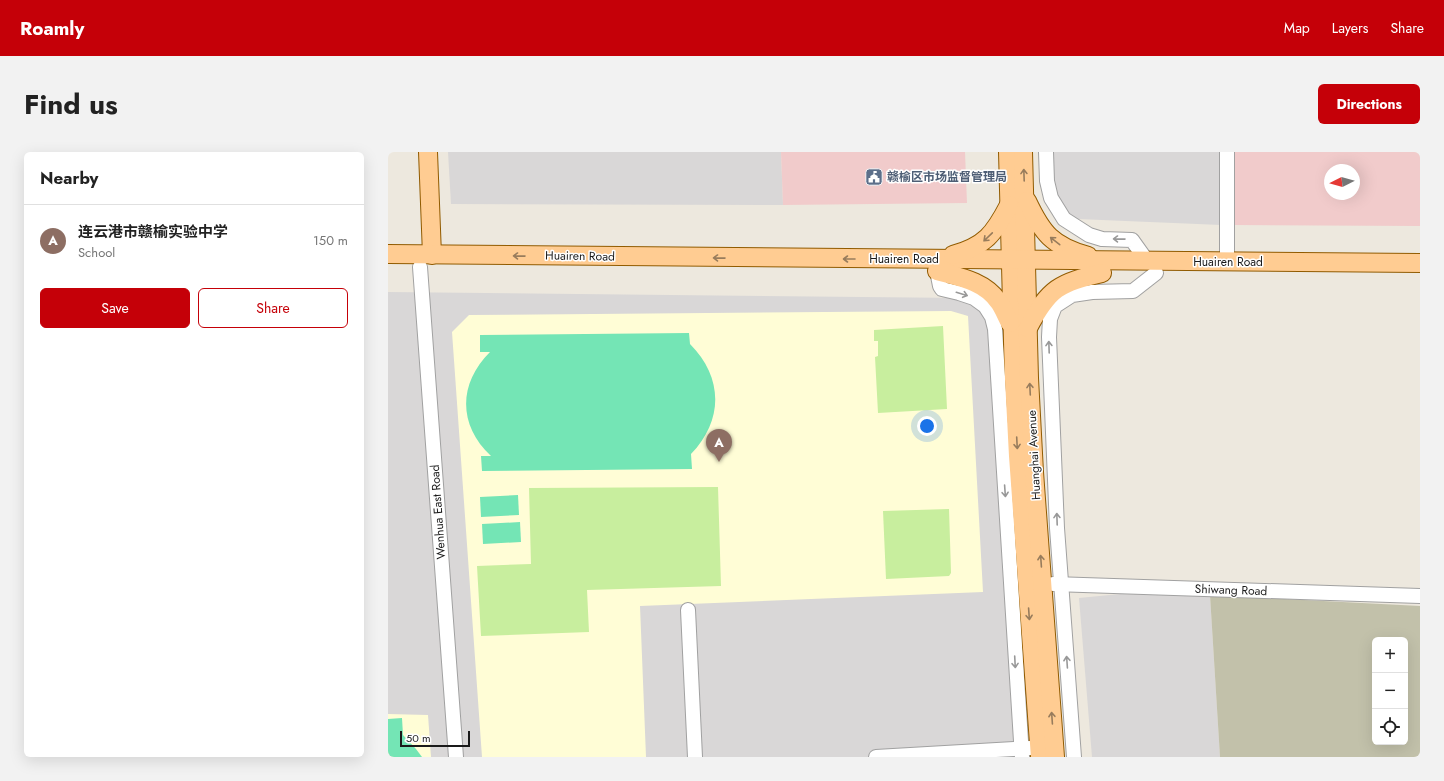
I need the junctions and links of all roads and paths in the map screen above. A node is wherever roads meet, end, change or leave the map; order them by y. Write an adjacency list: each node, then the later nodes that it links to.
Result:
1 (419, 152): 10 (main road)
2 (428, 152): 10 (main road)
3 (1008, 152): 8 (main road, Huanghai Avenue)
4 (1023, 152): 7 (main road, Huanghai Avenue, one-way to 4)
5 (1046, 152): 17 (street, one-way to 5)
6 (1227, 152): 11 (street)
7 (1024, 195): 14 (main road, Huanghai Avenue); 16 (main road, one-way to 7)
8 (1009, 204): 13 (main road, one-way to 13); 14 (main road, Huanghai Avenue)
9 (388, 254): 10 (main road, Huairen Road)
10 (426, 259): 13 (main road, Huairen Road); 15 (main road, Huairen Road); 26 (street, Wenhua East Road)
11 (1227, 262): 12 (main road, Huairen Road); 17 (main road, Huairen Road)
12 (1420, 263)
13 (936, 265): 14 (main road, Huairen Road); 19 (main road); 25 (street, one-way to 25)
14 (1018, 266): 16 (main road, Huairen Road); 19 (main road, Huanghai Avenue)
15 (388, 267)
16 (1103, 267): 17 (main road, Huairen Road); 19 (main road)
17 (1152, 267): 18 (main road, Huairen Road); 21 (street, one-way to 17)
18 (1420, 275)
19 (1020, 328): 20 (main road, Huanghai Avenue, one-way to 19); 24 (main road, Huanghai Avenue, one-way to 24)
20 (1042, 584): 21 (street, Shiwang Road); 29 (main road, Huanghai Avenue, one-way to 20)
21 (1062, 585): 22 (street, Shiwang Road); 30 (street, one-way to 21)
22 (1420, 596)
23 (688, 610): 27 (street)
24 (1039, 752): 25 (street)
25 (1022, 753): 28 (street)
26 (456, 757)
27 (695, 757)
28 (876, 757)
29 (1055, 757)
30 (1074, 757)

